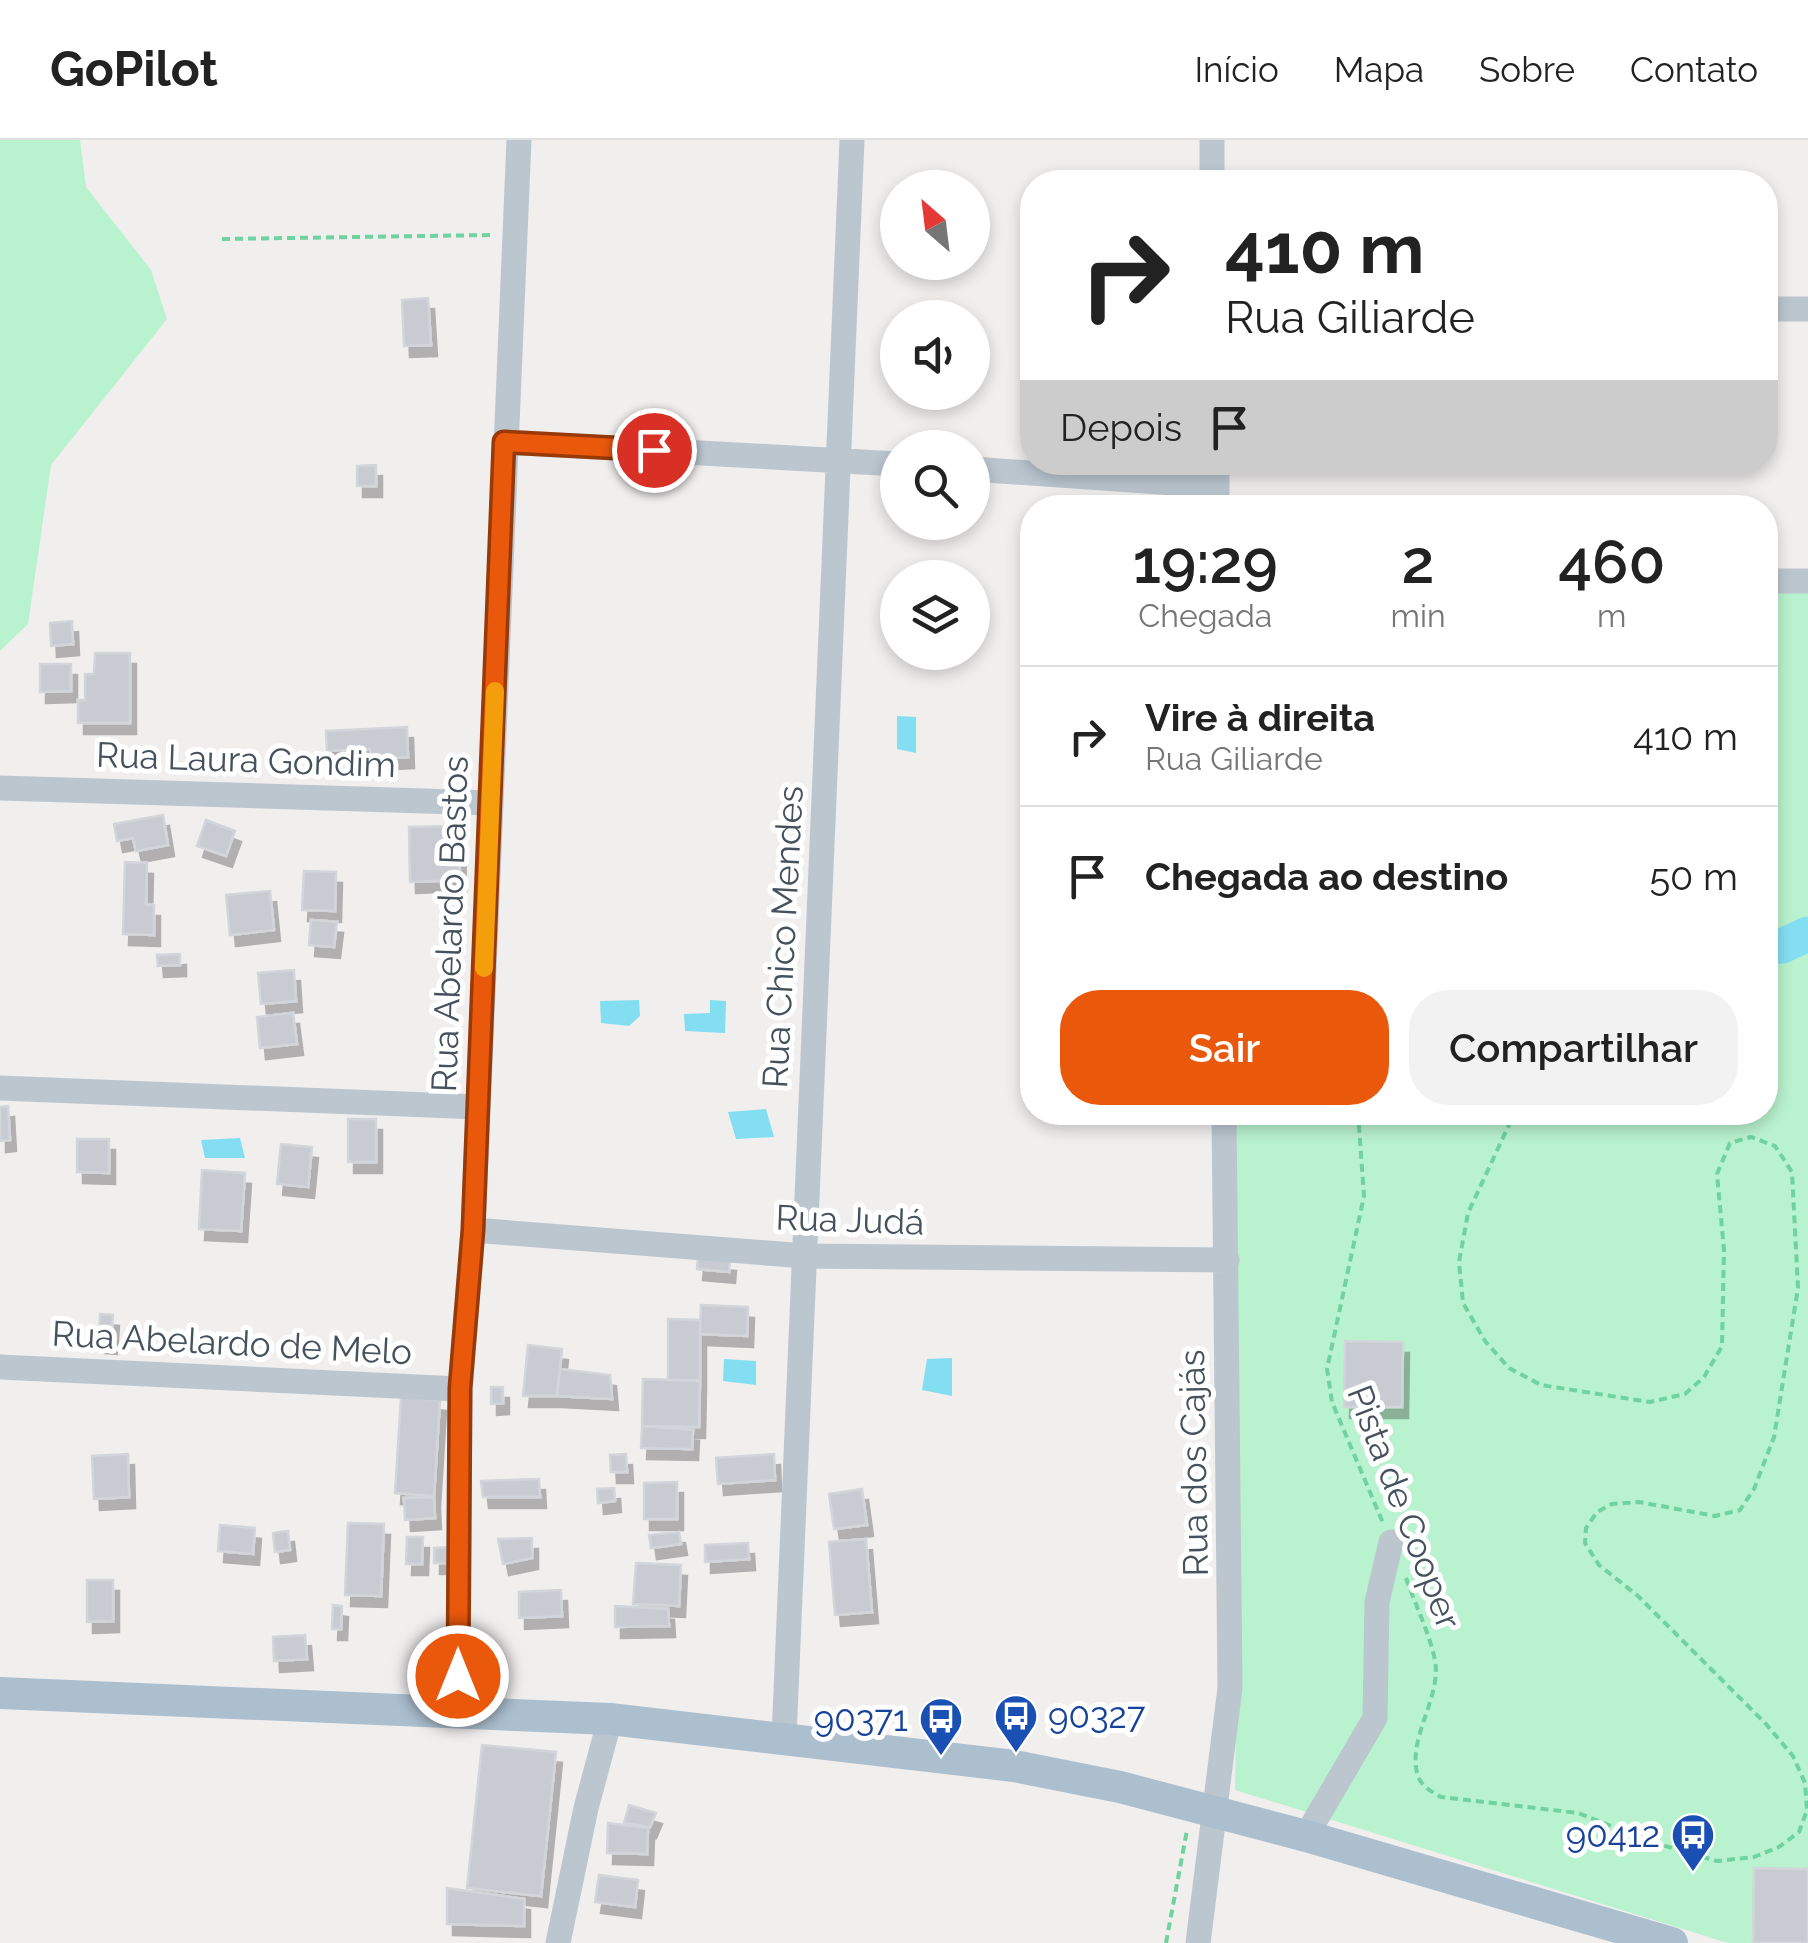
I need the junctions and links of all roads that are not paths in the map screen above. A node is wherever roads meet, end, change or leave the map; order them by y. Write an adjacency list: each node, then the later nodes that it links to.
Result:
1 (518, 140): 7 (street, Rua Abelardo Bastos)
2 (852, 140): 8 (street, Rua Chico Mendes)
3 (1212, 140): 4 (street)
4 (1212, 170)
5 (1778, 309): 6 (street)
6 (1808, 309)
7 (504, 442): 8 (street); 17 (street, Rua Abelardo Bastos)
8 (841, 460): 9 (street); 22 (street, Rua Chico Mendes)
9 (880, 463)
10 (990, 470): 11 (street)
11 (1020, 472)
12 (1064, 475): 13 (street)
13 (1217, 485)
14 (1808, 581): 15 (street)
15 (1778, 582)
16 (0, 788): 17 (street, Rua Laura Gondim)
17 (490, 803): 19 (street, Rua Abelardo Bastos)
18 (0, 1088): 19 (street)
19 (478, 1107): 21 (street, Rua Abelardo Bastos)
20 (1224, 1125): 23 (street, Rua dos Cajás)
21 (473, 1230): 22 (street, Rua Judá); 25 (street, Rua Abelardo Bastos)
22 (805, 1256): 23 (street, Rua Judá); 30 (street, Rua Chico Mendes)
23 (1227, 1260): 31 (street, Rua dos Cajás)
24 (0, 1367): 25 (street, Rua Abelardo de Melo)
25 (460, 1388): 28 (street, Rua Abelardo Bastos)
26 (1391, 1542): 32 (street)
27 (0, 1693): 28 (main road)
28 (458, 1711): 29 (main road)
29 (610, 1719): 30 (main road); 33 (street)
30 (784, 1738): 31 (main road)
31 (1204, 1809): 32 (main road); 34 (street, Rua dos Cajás)
32 (1306, 1836): 35 (main road)
33 (558, 1943)
34 (1198, 1943)
35 (1672, 1943)

